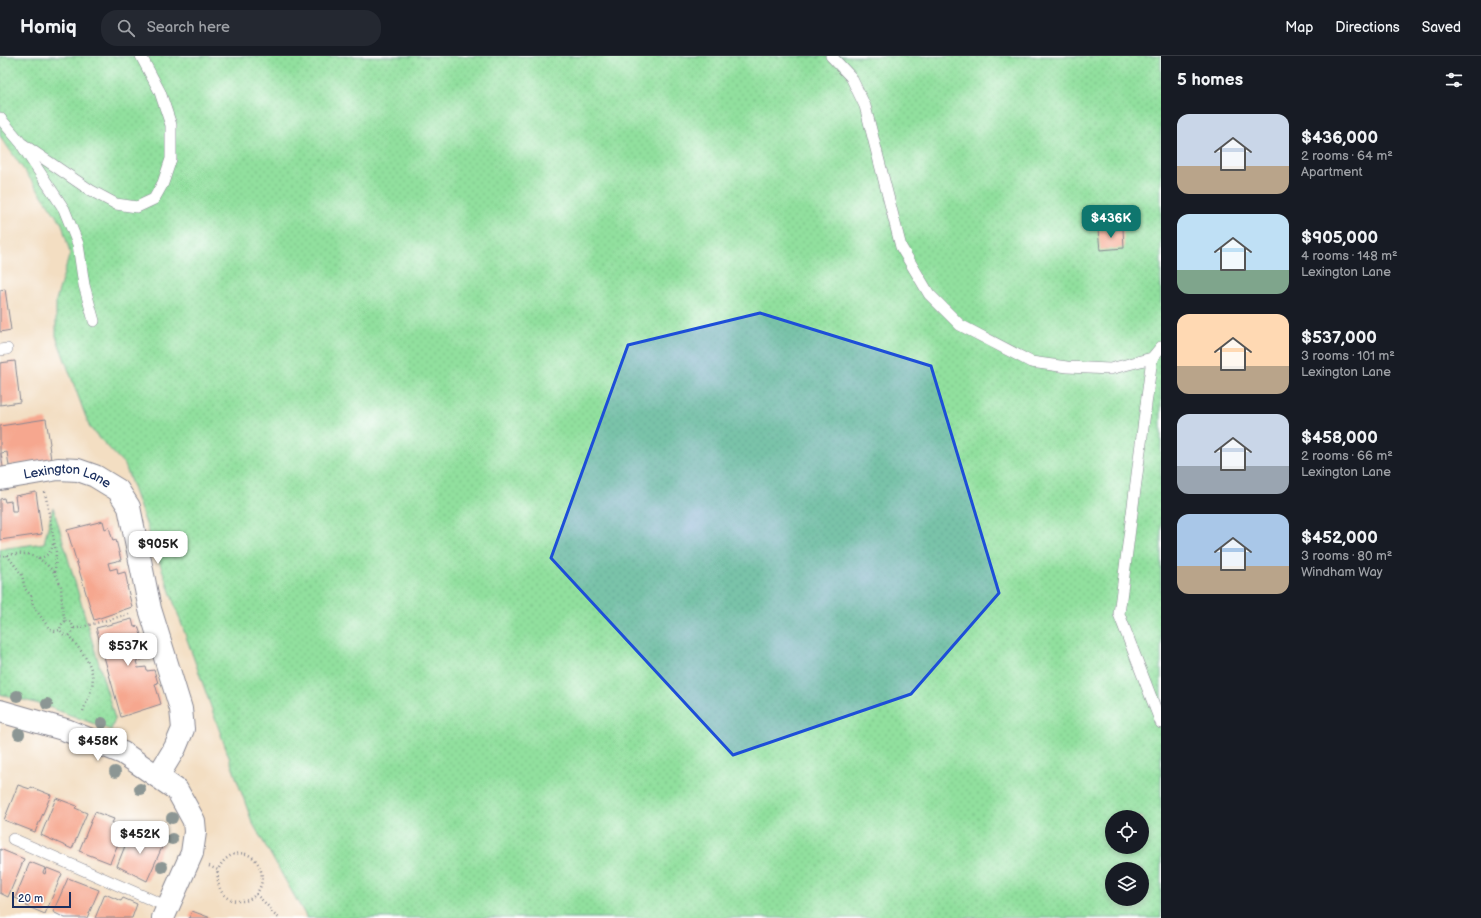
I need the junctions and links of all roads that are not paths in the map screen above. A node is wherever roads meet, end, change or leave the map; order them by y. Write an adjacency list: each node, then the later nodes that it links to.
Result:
1 (141, 56): 4 (lane)
2 (831, 56): 7 (lane)
3 (0, 118): 4 (lane)
4 (20, 143): 5 (lane)
5 (94, 321)
6 (1161, 347): 7 (lane)
7 (1152, 358): 10 (lane)
8 (0, 478): 11 (street, Lexington Lane)
9 (0, 711): 11 (street)
10 (1161, 724)
11 (158, 776): 13 (street)
12 (13, 839): 13 (lane)
13 (165, 913)

